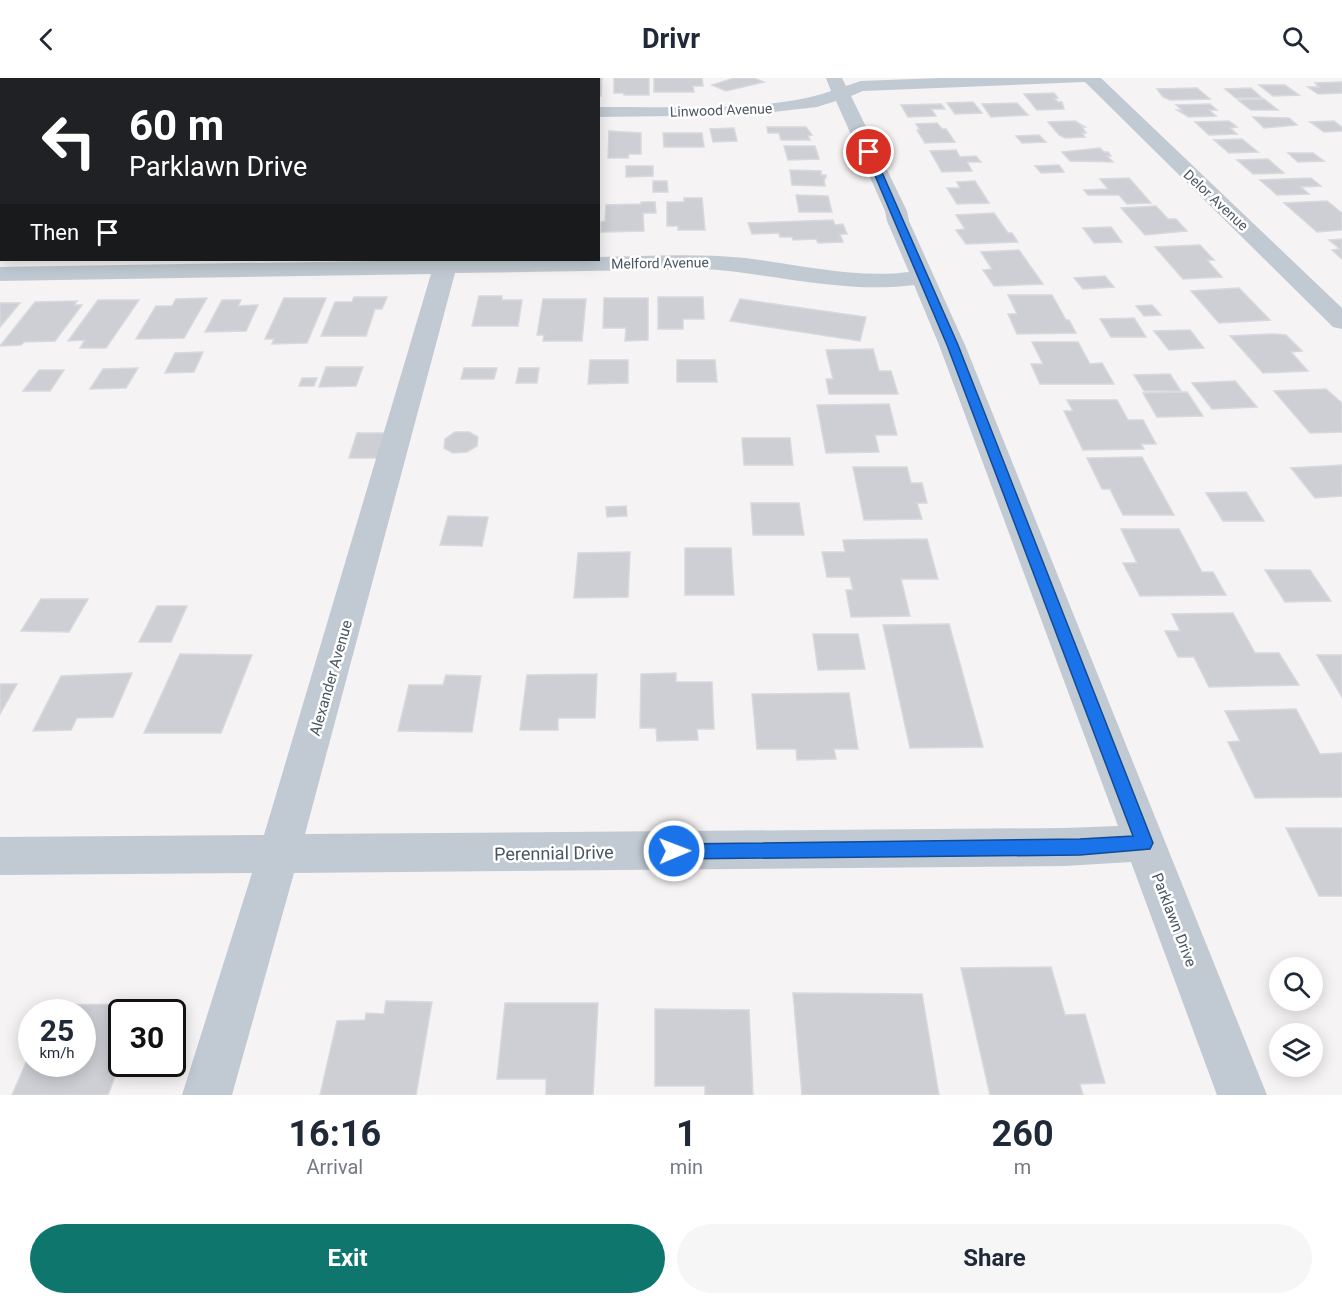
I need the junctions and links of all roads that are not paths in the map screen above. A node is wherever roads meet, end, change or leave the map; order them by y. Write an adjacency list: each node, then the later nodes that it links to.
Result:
1 (1081, 78): 3 (street, Linwood Avenue)
2 (1090, 78): 8 (street, Delor Avenue)
3 (838, 85): 4 (street, Linwood Avenue); 7 (street, Parklawn Drive)
4 (600, 112)
5 (445, 263): 6 (street, Melford Avenue); 7 (street, Melford Avenue); 11 (street, Alexander Avenue)
6 (0, 274)
7 (923, 277): 9 (street, Parklawn Drive)
8 (1342, 322)
9 (1144, 843): 11 (street, Perennial Drive); 13 (street, Parklawn Drive)
10 (0, 856): 11 (street, Perennial Drive)
11 (280, 856): 12 (street, Alexander Avenue)
12 (207, 1095)
13 (1242, 1095)

